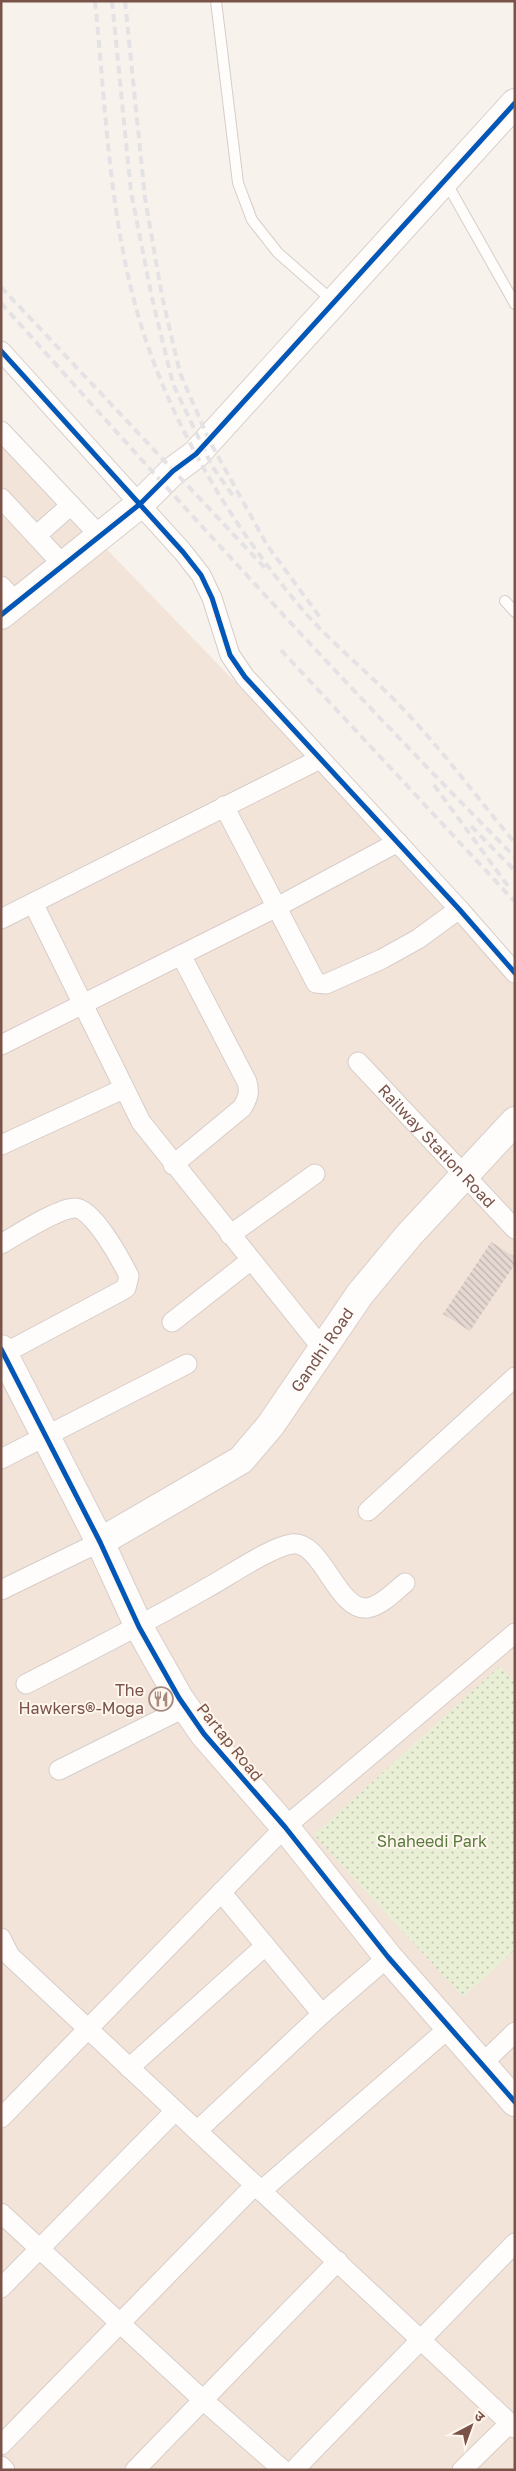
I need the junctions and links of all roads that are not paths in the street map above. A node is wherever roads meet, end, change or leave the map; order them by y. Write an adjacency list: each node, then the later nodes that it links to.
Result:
1 (216, 1): 4 (lane)
2 (515, 103): 3 (street)
3 (445, 182): 4 (street); 5 (lane)
4 (334, 302): 9 (street)
5 (515, 304)
6 (1, 351): 9 (street)
7 (1, 431): 10 (street)
8 (1, 498): 11 (street)
9 (140, 504): 12 (street); 17 (street)
10 (71, 505): 11 (street); 12 (street)
11 (36, 536): 13 (street)
12 (100, 536): 13 (street)
13 (64, 566): 14 (street)
14 (6, 601)
15 (505, 601): 16 (lane)
16 (515, 612)
17 (320, 759): 18 (street); 19 (street)
18 (224, 806): 20 (street); 21 (street)
19 (398, 842): 21 (street); 22 (street)
20 (32, 903): 23 (street); 26 (street)
21 (277, 907): 22 (street); 24 (street)
22 (459, 909): 25 (street)
23 (1, 919)
24 (181, 955): 26 (street); 32 (street)
25 (515, 973)
26 (84, 1003): 27 (street); 29 (street)
27 (1, 1045)
28 (358, 1062): 34 (street, Railway Station Road)
29 (123, 1089): 31 (street); 32 (street)
30 (515, 1121): 34 (street, Gandhi Road)
31 (1, 1145)
32 (173, 1164): 36 (street)
33 (315, 1174): 36 (street)
34 (466, 1176): 35 (street, Railway Station Road); 40 (street, Gandhi Road)
35 (515, 1229)
36 (230, 1235): 38 (street)
37 (1, 1244): 41 (street)
38 (251, 1260): 39 (street); 40 (street)
39 (172, 1322)
40 (322, 1348): 47 (street, Gandhi Road)
41 (2, 1353): 44 (street, Partap Road)
42 (187, 1364): 44 (street)
43 (515, 1377): 46 (street)
44 (46, 1436): 45 (street); 47 (street, Partap Road)
45 (1, 1459)
46 (368, 1511)
47 (100, 1542): 49 (street); 50 (street, Partap Road)
48 (405, 1584): 50 (street)
49 (1, 1590)
50 (138, 1627): 52 (street); 53 (street, Partap Road)
51 (515, 1633): 55 (street)
52 (26, 1684)
53 (186, 1707): 54 (street); 55 (street, Partap Road)
54 (59, 1770)
55 (285, 1827): 56 (street); 59 (street, Partap Road)
56 (221, 1892): 58 (street); 62 (street)
57 (1, 1938): 62 (street)
58 (265, 1946): 60 (street); 65 (street)
59 (388, 1957): 60 (street); 61 (street, Partap Road)
60 (322, 2014): 69 (street)
61 (450, 2027): 64 (street, Partap Road); 70 (street)
62 (88, 2029): 65 (street); 68 (street)
63 (515, 2032): 64 (street)
64 (482, 2064): 66 (street, Partap Road)
65 (129, 2068): 67 (street)
66 (515, 2101)
67 (175, 2111): 69 (street); 73 (street)
68 (1, 2118)
69 (197, 2131): 70 (street)
70 (258, 2188): 74 (street); 76 (street)
71 (1, 2212): 73 (street)
72 (515, 2244): 77 (street)
73 (40, 2249): 75 (street); 76 (street)
74 (338, 2261): 77 (street); 78 (street)
75 (1, 2288)
76 (120, 2323): 78 (street); 80 (street)
77 (422, 2341): 79 (street); 85 (street)
78 (203, 2400): 83 (street); 84 (street)
79 (512, 2425): 86 (street)
80 (1, 2446)
81 (1, 2466): 82 (street)
82 (5, 2470)
83 (135, 2470)
84 (284, 2470)
85 (294, 2470)
86 (462, 2470)

